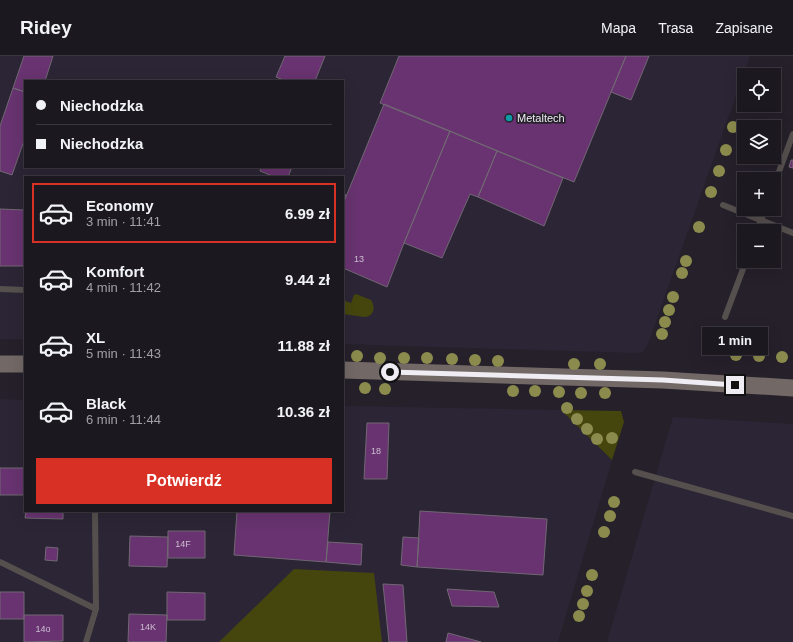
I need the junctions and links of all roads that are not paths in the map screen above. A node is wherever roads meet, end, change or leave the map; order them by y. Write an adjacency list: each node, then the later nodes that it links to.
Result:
1 (793, 134): 2 (lane)
2 (779, 172)
3 (723, 206): 5 (lane)
4 (762, 216): 5 (lane)
5 (761, 220): 6 (lane); 7 (lane)
6 (760, 224)
7 (793, 233)
8 (743, 268): 11 (lane)
9 (0, 289): 10 (lane)
10 (24, 290)
11 (725, 317)
12 (0, 364): 13 (street)
13 (24, 364)
14 (344, 370): 15 (street)
15 (793, 388)
16 (635, 472): 18 (lane)
17 (94, 512): 20 (lane)
18 (793, 516)
19 (0, 562): 20 (lane)
20 (96, 609): 21 (lane)
21 (86, 642)

